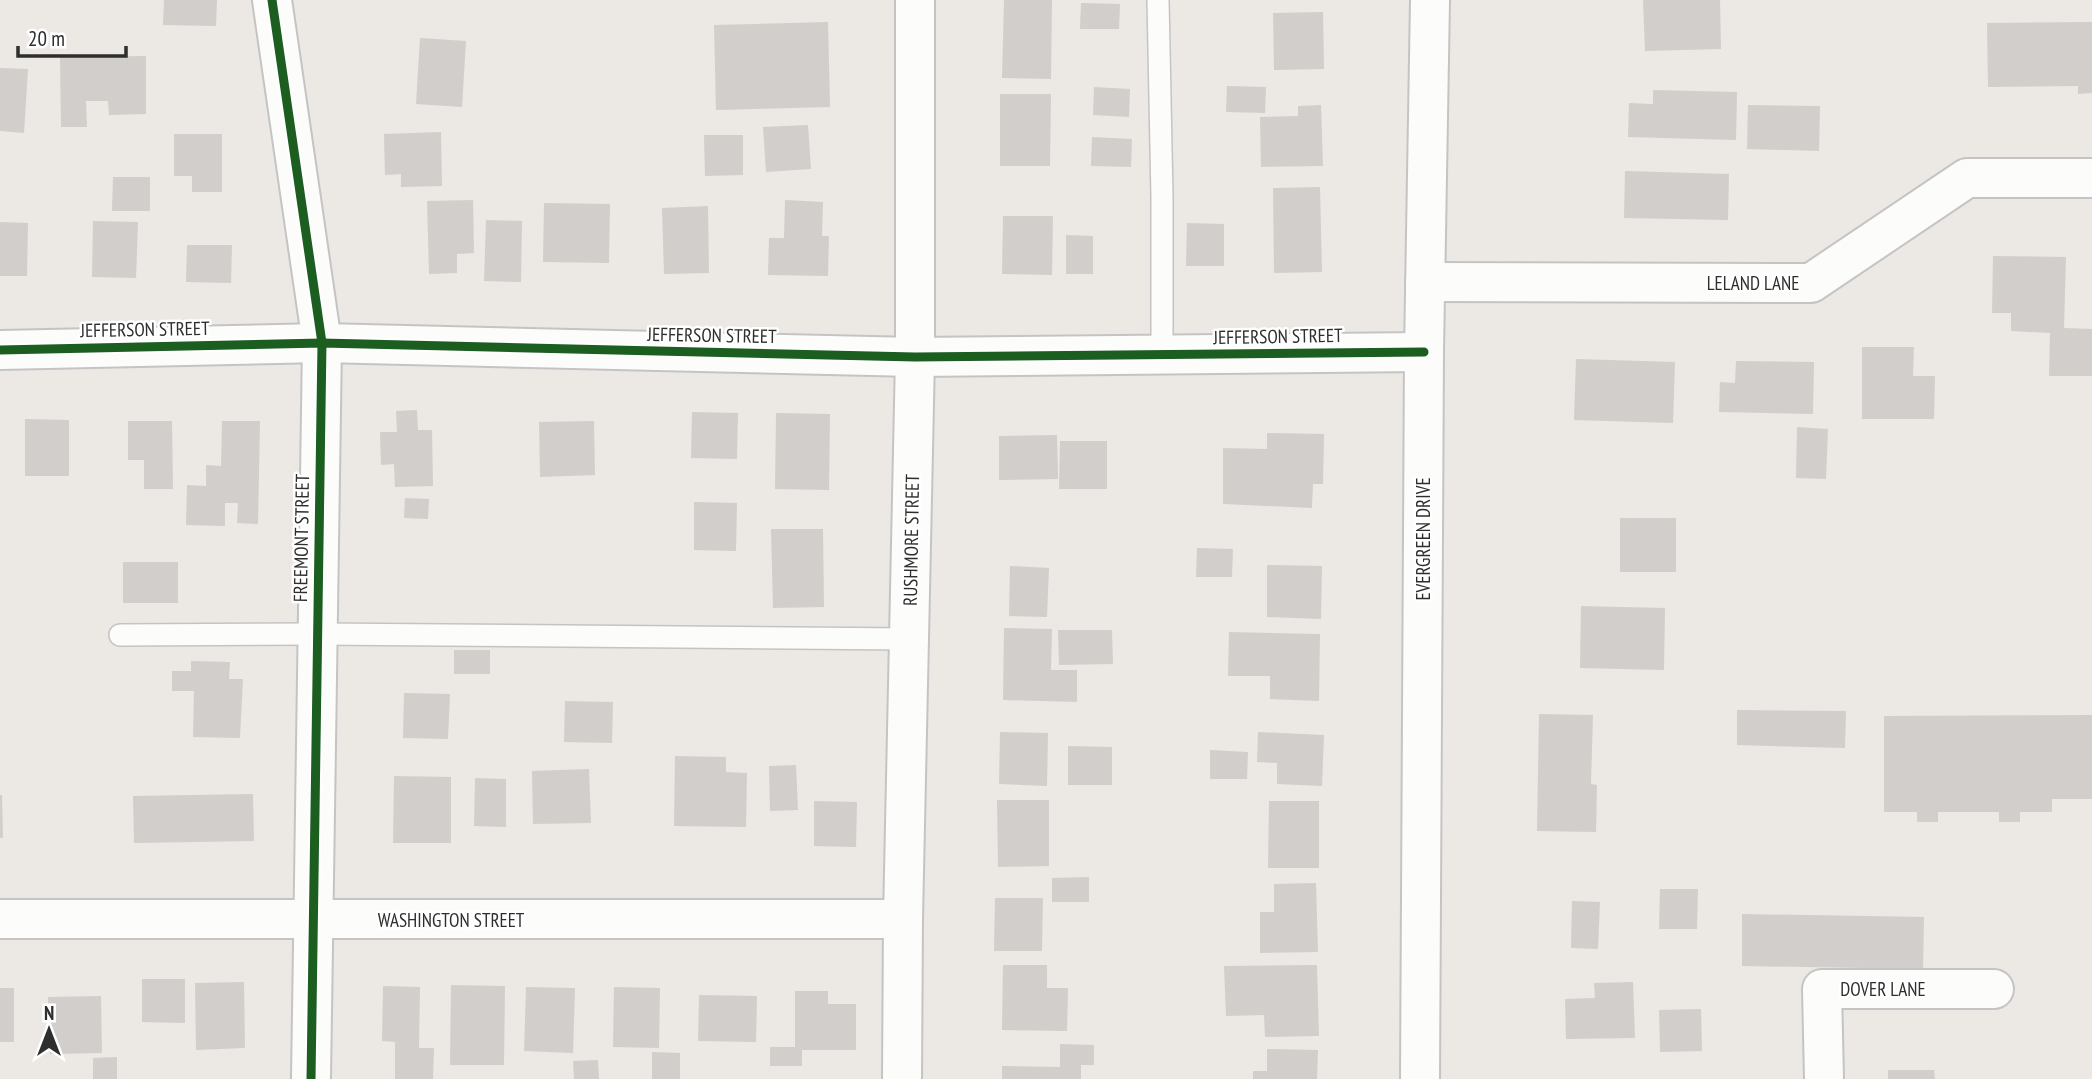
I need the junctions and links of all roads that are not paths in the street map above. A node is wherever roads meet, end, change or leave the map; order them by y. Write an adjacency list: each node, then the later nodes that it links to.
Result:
1 (272, 0): 7 (street, FREEMONT STREET)
2 (915, 0): 11 (street, RUSHMORE STREET)
3 (1158, 0): 10 (lane)
4 (1430, 0): 6 (street, EVERGREEN DRIVE)
5 (2092, 178): 6 (street, LELAND LANE)
6 (1425, 282): 9 (street, EVERGREEN DRIVE)
7 (321, 343): 8 (street, JEFFERSON STREET); 11 (street, JEFFERSON STREET); 12 (street, FREEMONT STREET)
8 (0, 350)
9 (1424, 352): 10 (street, JEFFERSON STREET); 21 (street, EVERGREEN DRIVE)
10 (1162, 355): 11 (street, JEFFERSON STREET)
11 (915, 357): 14 (street, RUSHMORE STREET)
12 (318, 634): 13 (lane); 14 (lane); 17 (street, FREEMONT STREET)
13 (120, 635)
14 (909, 639): 16 (street, RUSHMORE STREET)
15 (0, 919): 17 (street, WASHINGTON STREET)
16 (903, 919): 17 (street, WASHINGTON STREET); 20 (street, RUSHMORE STREET)
17 (313, 920): 19 (street, FREEMONT STREET)
18 (1994, 989): 22 (street, DOVER LANE)
19 (311, 1079)
20 (902, 1079)
21 (1420, 1079)
22 (1824, 1079)

